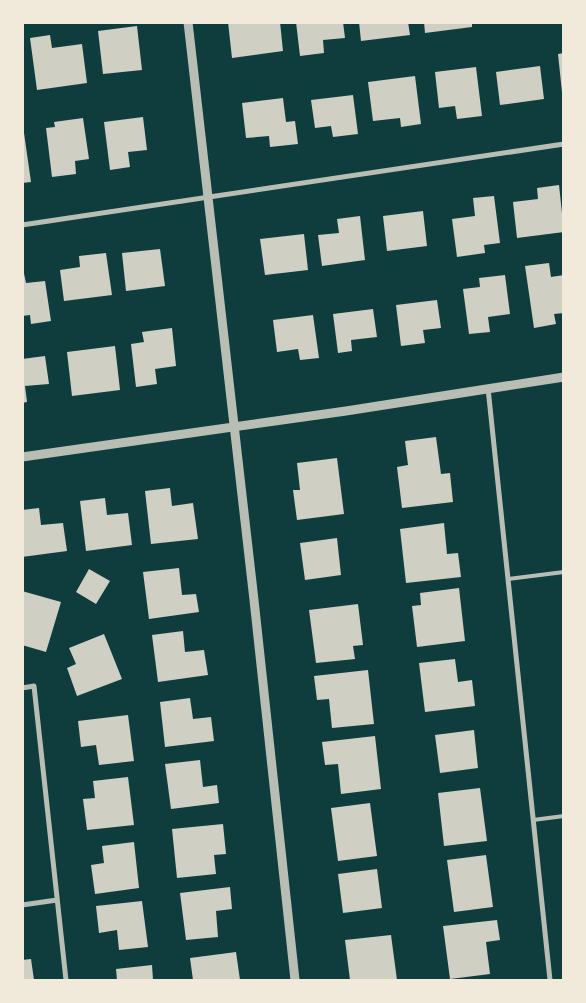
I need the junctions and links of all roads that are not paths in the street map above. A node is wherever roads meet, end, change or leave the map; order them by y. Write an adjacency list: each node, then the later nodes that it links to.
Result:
1 (188, 22): 3 (street)
2 (564, 144): 3 (street)
3 (208, 196): 4 (street); 7 (street)
4 (22, 225)
5 (564, 377): 6 (street)
6 (488, 388): 7 (street); 10 (street)
7 (234, 426): 8 (street); 17 (street)
8 (22, 457)
9 (564, 572): 10 (lane)
10 (508, 579): 13 (street)
11 (22, 688): 14 (street)
12 (564, 816): 13 (lane)
13 (533, 820): 18 (street)
14 (57, 900): 15 (street); 16 (street)
15 (22, 905)
16 (66, 980)
17 (295, 980)
18 (550, 980)

